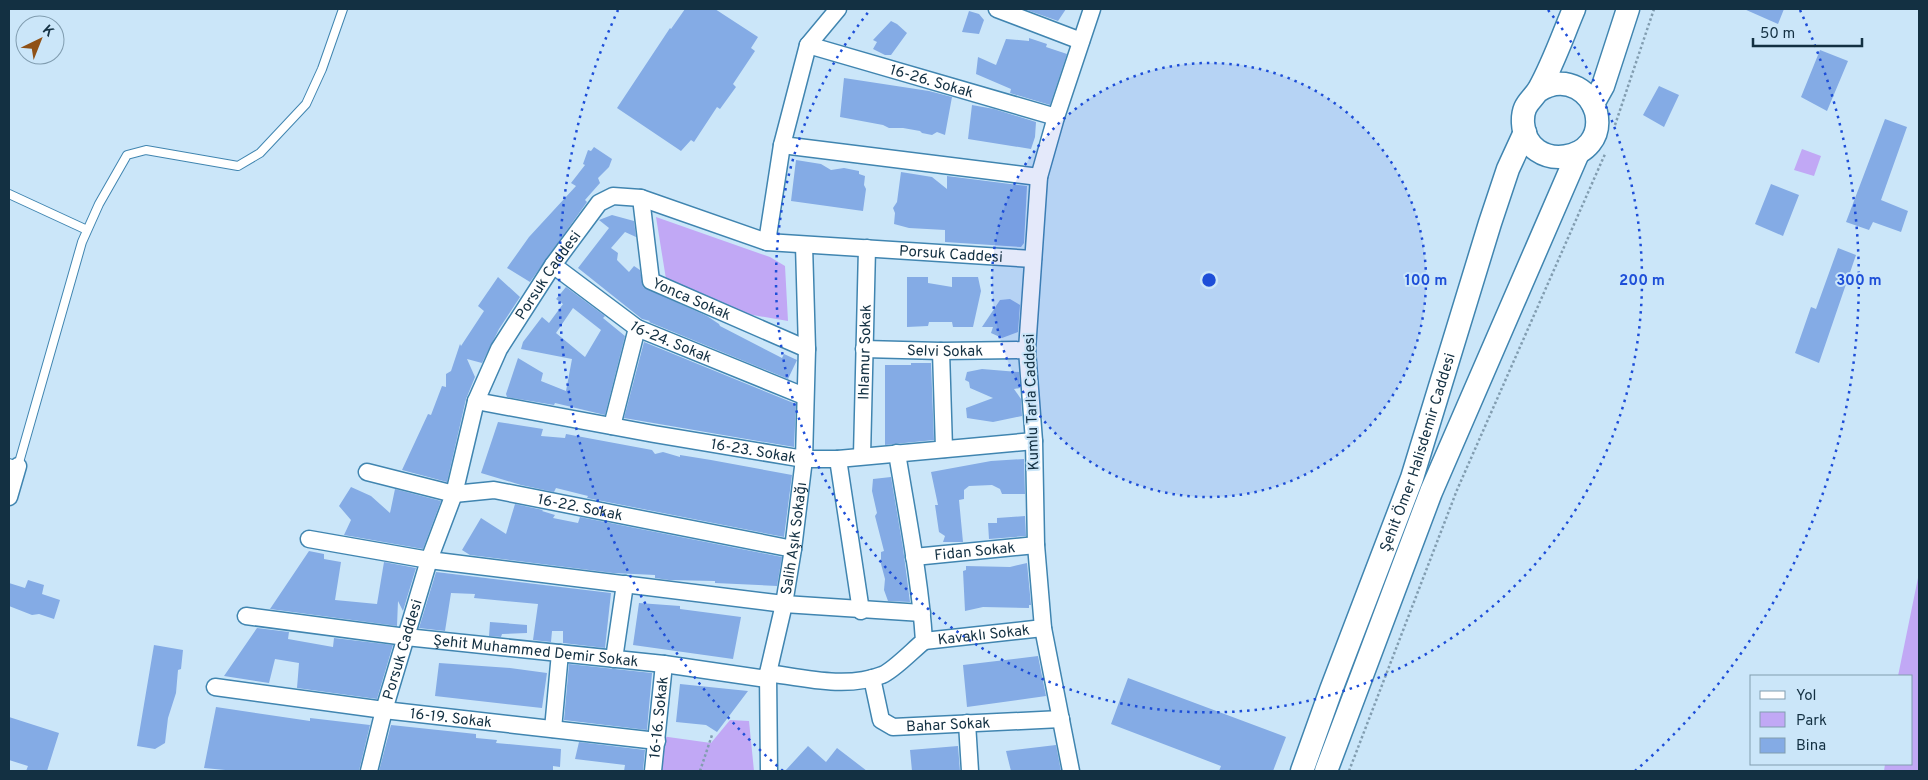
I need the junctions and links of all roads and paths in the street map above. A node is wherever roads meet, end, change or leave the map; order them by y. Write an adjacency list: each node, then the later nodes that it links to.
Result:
1 (343, 9): 21 (lane)
2 (838, 9): 9 (street)
3 (996, 9): 8 (street)
4 (1092, 9): 8 (street, Kumlu Tarla Caddesi)
5 (1574, 9): 10 (main road)
6 (1628, 9): 11 (main road)
7 (1654, 9): 14 (path)
8 (1082, 41): 12 (street, Kumlu Tarla Caddesi)
9 (808, 45): 12 (street, 16-26. Sokak); 15 (street)
10 (1538, 91): 11 (main road); 13 (main road)
11 (1593, 104): 17 (main road)
12 (1056, 116): 18 (street, Kumlu Tarla Caddesi)
13 (1525, 132): 17 (main road); 76 (main road, Şehit Ömer Halisdemir Caddesi)
14 (1612, 134)
15 (782, 145): 18 (street); 22 (street)
16 (1606, 152): 78 (path)
17 (1578, 153): 77 (main road, Şehit Ömer Halisdemir Caddesi)
18 (1040, 178): 25 (street, Kumlu Tarla Caddesi)
19 (9, 194): 21 (lane)
20 (641, 198): 22 (street, Porsuk Caddesi); 26 (street, Porsuk Caddesi); 29 (street, Yonca Sokak)
21 (87, 230): 41 (lane)
22 (767, 242): 23 (street, Porsuk Caddesi)
23 (804, 245): 24 (street, Porsuk Caddesi); 29 (street, Salih Aşık Sokağı)
24 (867, 248): 25 (street, Porsuk Caddesi); 28 (street, Ihlamur Sokak)
25 (1033, 258): 30 (street, Kumlu Tarla Caddesi)
26 (552, 265): 27 (street, 16-24. Sokak); 33 (street, Porsuk Caddesi)
27 (637, 328): 32 (street, 16-24. Sokak); 34 (street)
28 (864, 349): 31 (street, Selvi Sokak); 38 (street, Ihlamur Sokak)
29 (807, 350): 32 (street, Salih Aşık Sokağı)
30 (1027, 350): 31 (street, Selvi Sokak); 35 (street, Kumlu Tarla Caddesi)
31 (941, 351): 36 (street)
32 (804, 396): 39 (street, Salih Aşık Sokağı)
33 (476, 401): 34 (street, 16-23. Sokak); 43 (street, Porsuk Caddesi)
34 (612, 426): 39 (street, 16-23. Sokak)
35 (1034, 441): 36 (street, 16-23. Sokak); 46 (street, Kumlu Tarla Caddesi)
36 (944, 449): 37 (street, 16-23. Sokak)
37 (897, 453): 38 (street, 16-23. Sokak); 48 (street)
38 (862, 456): 40 (street, 16-23. Sokak)
39 (804, 459): 40 (street, 16-23. Sokak); 47 (street, Salih Aşık Sokağı)
40 (838, 459): 52 (street)
41 (13, 465): 44 (street)
42 (367, 472): 43 (street, 16-22. Sokak)
43 (454, 494): 47 (street, 16-22. Sokak); 49 (street, Porsuk Caddesi)
44 (9, 497)
45 (309, 539): 49 (street)
46 (1036, 545): 48 (street, Fidan Sokak); 55 (street, Kumlu Tarla Caddesi)
47 (793, 549): 51 (street, Salih Aşık Sokağı)
48 (914, 557): 53 (street)
49 (429, 560): 50 (street); 56 (street, Porsuk Caddesi)
50 (625, 584): 51 (street); 59 (street)
51 (784, 604): 52 (street); 61 (street, Salih Aşık Sokağı)
52 (861, 611): 53 (street)
53 (922, 614): 57 (street)
54 (246, 616): 56 (street, Şehit Muhammed Demir Sokak)
55 (1043, 628): 57 (street, Kavaklı Sokak); 65 (street, Kumlu Tarla Caddesi)
56 (406, 637): 58 (street, Şehit Muhammed Demir Sokak); 64 (street, Porsuk Caddesi)
57 (924, 641): 62 (street)
58 (560, 653): 59 (street, Şehit Muhammed Demir Sokak); 67 (street)
59 (614, 658): 60 (street, Şehit Muhammed Demir Sokak)
60 (664, 664): 61 (street, Şehit Muhammed Demir Sokak); 69 (street, 16-16. Sokak)
61 (767, 676): 62 (street, Şehit Muhammed Demir Sokak); 73 (street, Salih Aşık Sokağı)
62 (872, 678): 66 (street, Bahar Sokak)
63 (215, 687): 64 (street, 16-19. Sokak)
64 (384, 710): 67 (street, 16-19. Sokak); 70 (street, Porsuk Caddesi)
65 (1062, 719): 66 (street, Bahar Sokak); 75 (street, Kumlu Tarla Caddesi)
66 (967, 723): 74 (street)
67 (553, 729): 69 (street, 16-19. Sokak)
68 (712, 735): 72 (path)
69 (657, 741): 71 (street, 16-16. Sokak)
70 (369, 771)
71 (653, 771)
72 (700, 771)
73 (768, 771)
74 (970, 771)
75 (1071, 771)
76 (1302, 771)
77 (1326, 771)
78 (1349, 771)

